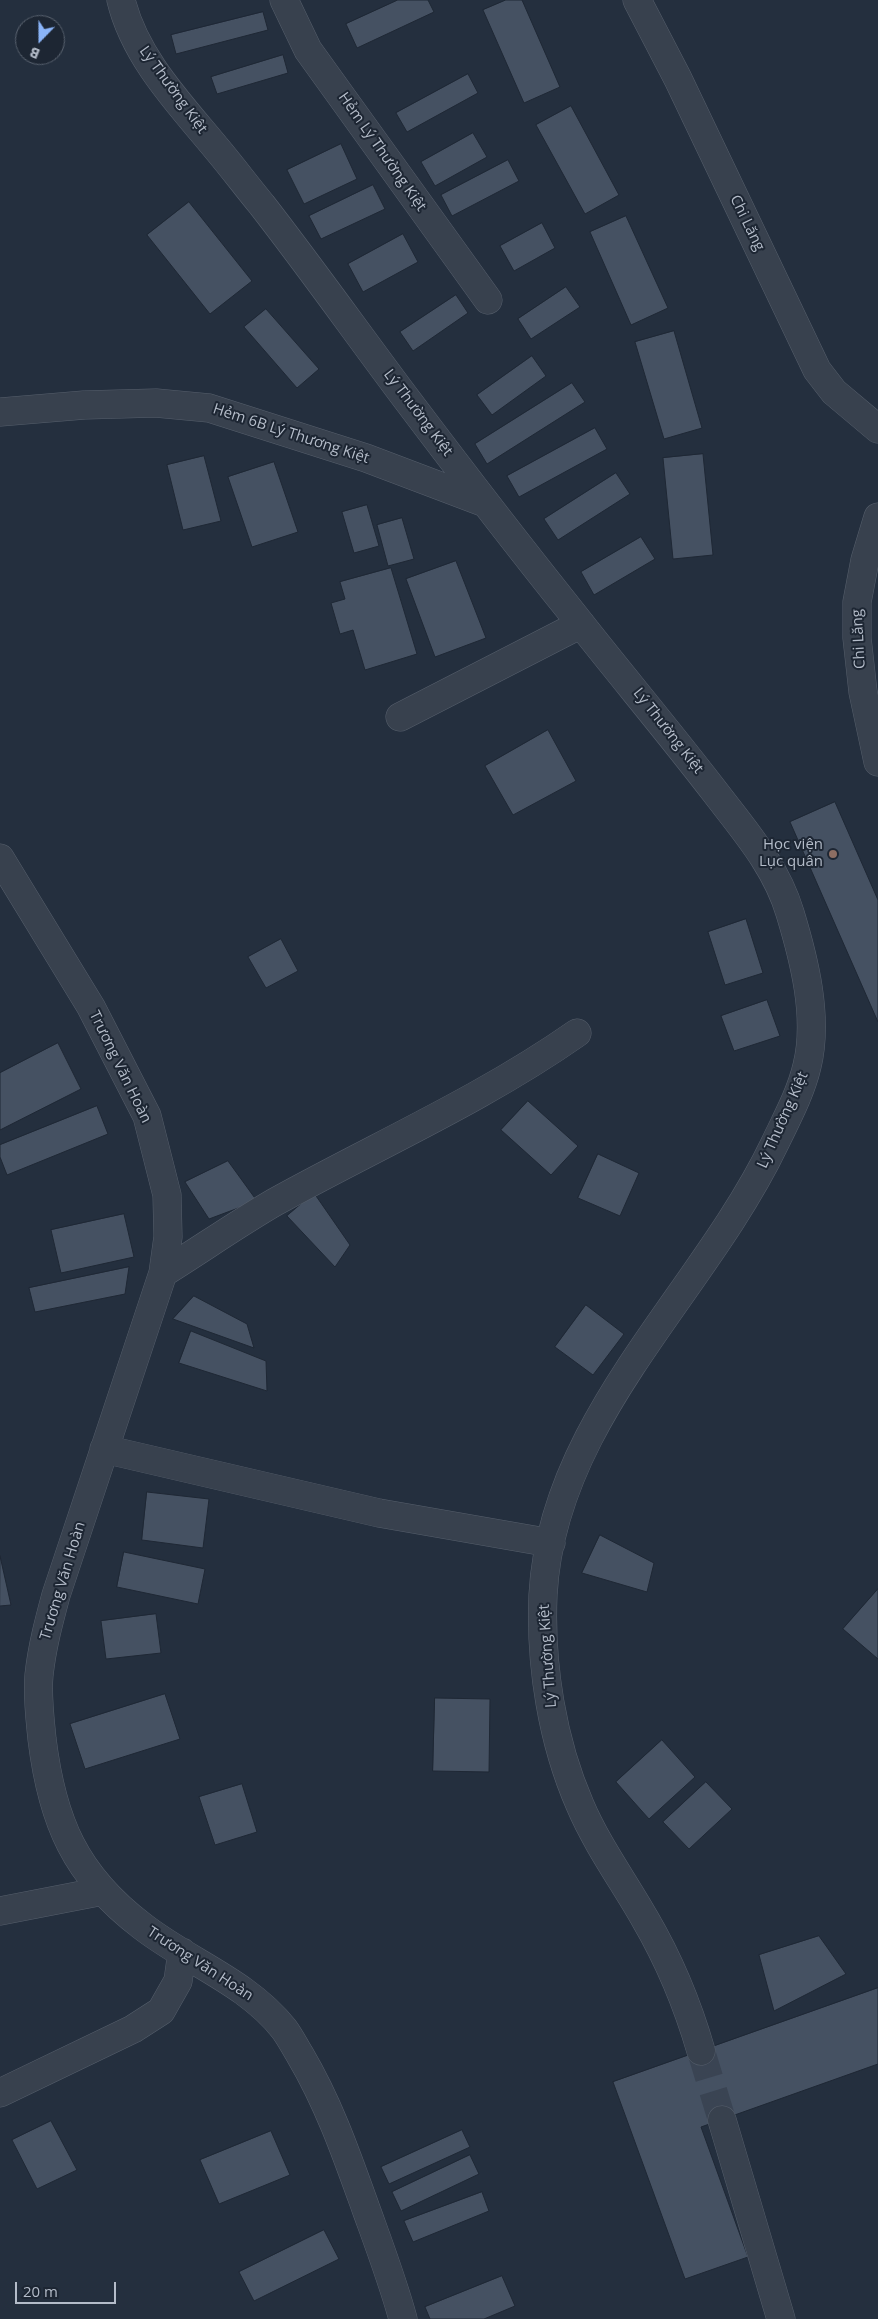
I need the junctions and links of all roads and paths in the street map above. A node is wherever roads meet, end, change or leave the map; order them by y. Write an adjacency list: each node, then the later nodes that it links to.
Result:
1 (121, 0): 7 (street, Lý Thường Kiệt)
2 (284, 0): 4 (street, Hẻm Lý Thường Kiệt)
3 (636, 0): 6 (street, Chi Lăng)
4 (488, 300)
5 (0, 412): 7 (street, Hẻm 6B Lý Thương Kiệt)
6 (878, 429)
7 (485, 503): 9 (street, Lý Thường Kiệt)
8 (878, 517): 11 (street, Chi Lăng)
9 (581, 624): 10 (street); 16 (street, Lý Thường Kiệt)
10 (400, 717)
11 (878, 762)
12 (0, 858): 14 (street, Trương Văn Hoàn)
13 (577, 1033): 14 (street)
14 (162, 1273): 15 (street, Trương Văn Hoàn)
15 (104, 1450): 16 (street); 17 (street, Trương Văn Hoàn)
16 (551, 1543): 20 (street, Lý Thường Kiệt)
17 (103, 1891): 18 (street); 19 (street, Trương Văn Hoàn)
18 (0, 1911)
19 (182, 1952): 21 (street); 23 (street, Trương Văn Hoàn)
20 (701, 2051)
21 (0, 2093)
22 (722, 2120): 24 (street)
23 (403, 2319)
24 (781, 2319)

